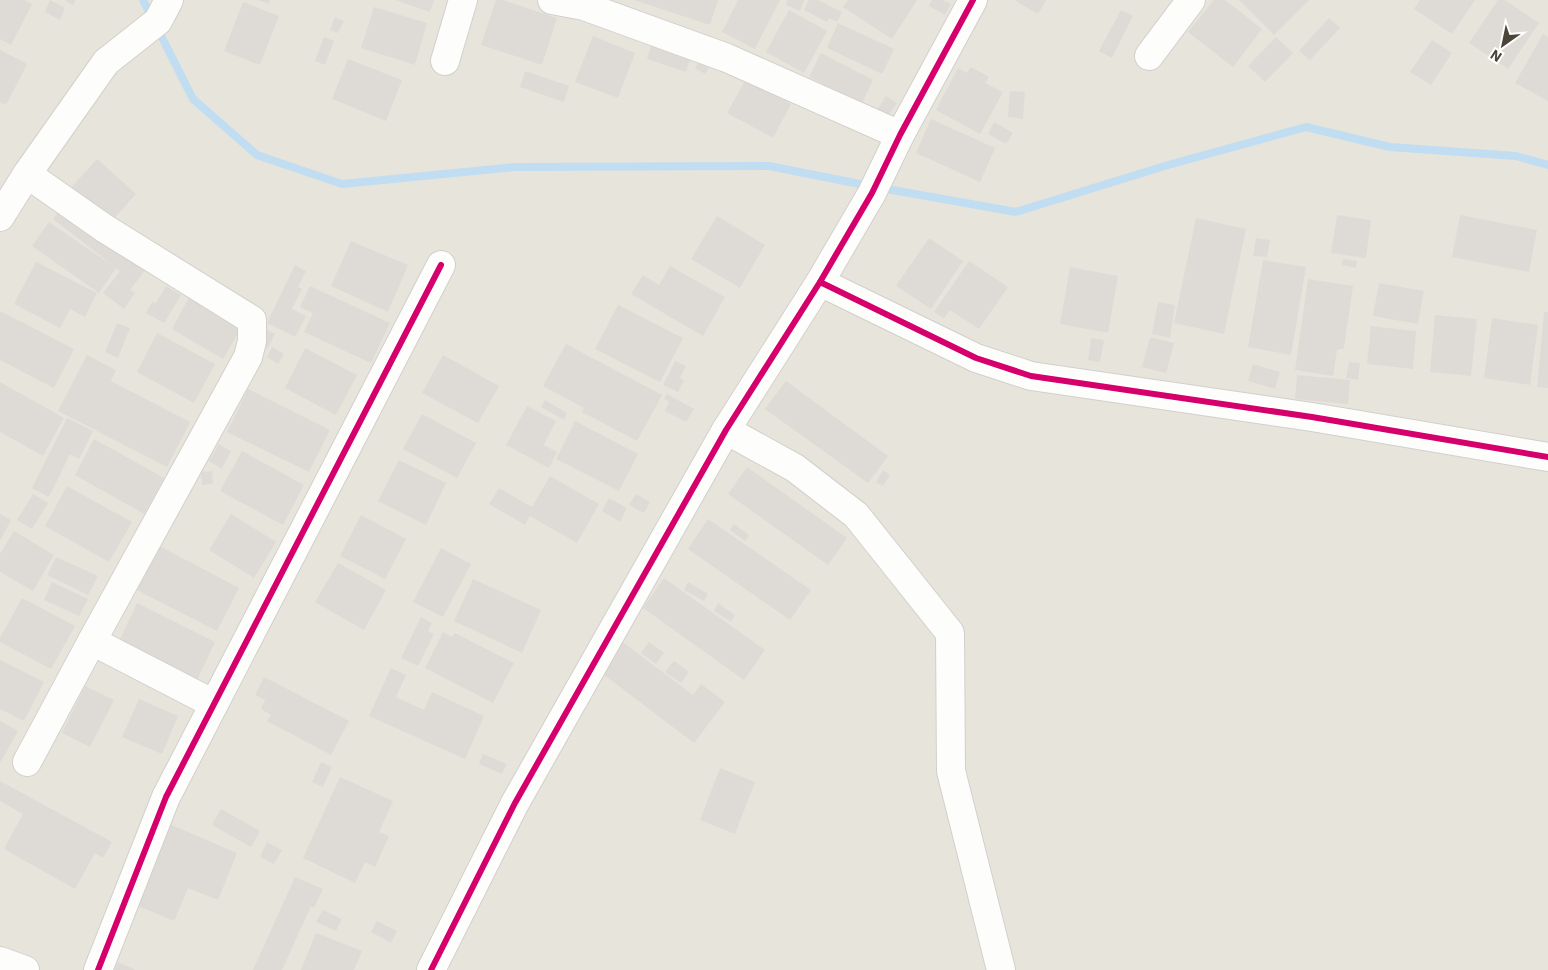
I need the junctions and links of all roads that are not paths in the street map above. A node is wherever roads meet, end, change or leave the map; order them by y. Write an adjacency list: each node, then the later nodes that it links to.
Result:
1 (462, 0): 7 (street)
2 (552, 0): 8 (street)
3 (973, 0): 8 (street)
4 (1191, 0): 6 (street)
5 (164, 10): 9 (street)
6 (1149, 56)
7 (445, 61)
8 (894, 146): 12 (street)
9 (27, 174): 10 (street); 15 (street)
10 (0, 217)
11 (441, 265): 16 (street)
12 (820, 282): 13 (street); 14 (street)
13 (726, 430): 21 (street); 22 (street)
14 (1548, 458)
15 (92, 641): 16 (street); 17 (street)
16 (214, 704): 20 (street)
17 (27, 762)
18 (0, 961): 19 (street)
19 (25, 970)
20 (98, 970)
21 (431, 970)
22 (1001, 970)

